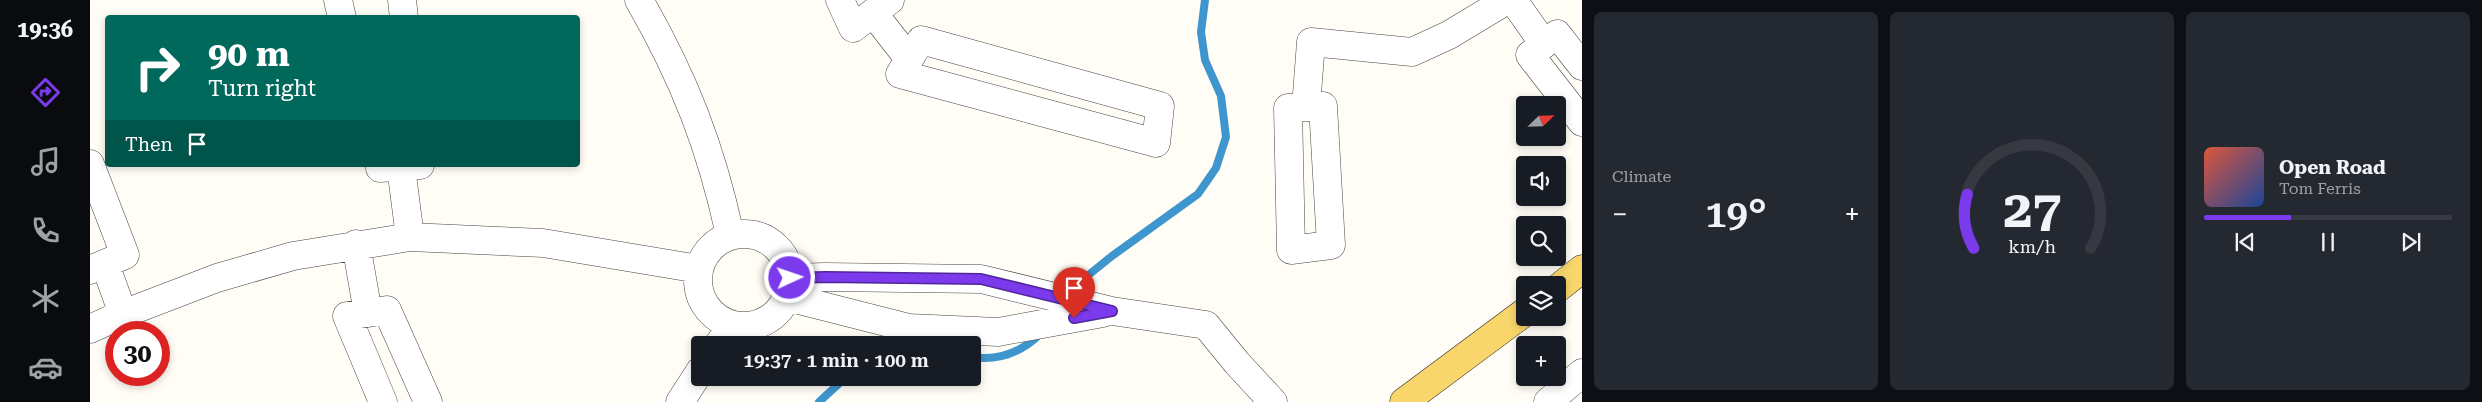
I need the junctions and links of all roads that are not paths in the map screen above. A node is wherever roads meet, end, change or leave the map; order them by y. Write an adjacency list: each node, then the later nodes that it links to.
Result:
1 (338, 0): 8 (street)
2 (402, 0): 9 (street)
3 (639, 0): 17 (street)
4 (840, 0): 7 (street)
5 (1507, 0): 13 (street)
6 (1513, 0): 10 (street)
7 (882, 7): 11 (street)
8 (341, 15)
9 (404, 15)
10 (1544, 44): 12 (street); 14 (street)
11 (909, 59): 11 (street)
12 (1582, 66)
13 (1306, 107): 13 (street)
14 (1582, 122)
15 (90, 164): 20 (street)
16 (400, 167): 18 (street)
17 (730, 235): 21 (street); 24 (street)
18 (410, 236): 19 (street); 21 (street)
19 (356, 244): 26 (street); 27 (street)
20 (97, 267): 27 (street)
21 (699, 269): 30 (street)
22 (1582, 269): 23 (main road)
23 (1566, 282)
24 (789, 288): 25 (street); 25 (street); 30 (street)
25 (1112, 311): 36 (street)
26 (368, 313): 33 (street); 34 (street)
27 (123, 314): 29 (street)
28 (1516, 319): 37 (main road)
29 (90, 329)
30 (726, 335)
31 (1582, 373): 38 (street)
32 (691, 385): 35 (street)
33 (383, 402)
34 (428, 402)
35 (680, 402)
36 (1273, 402)
37 (1404, 402)
38 (1548, 402)

